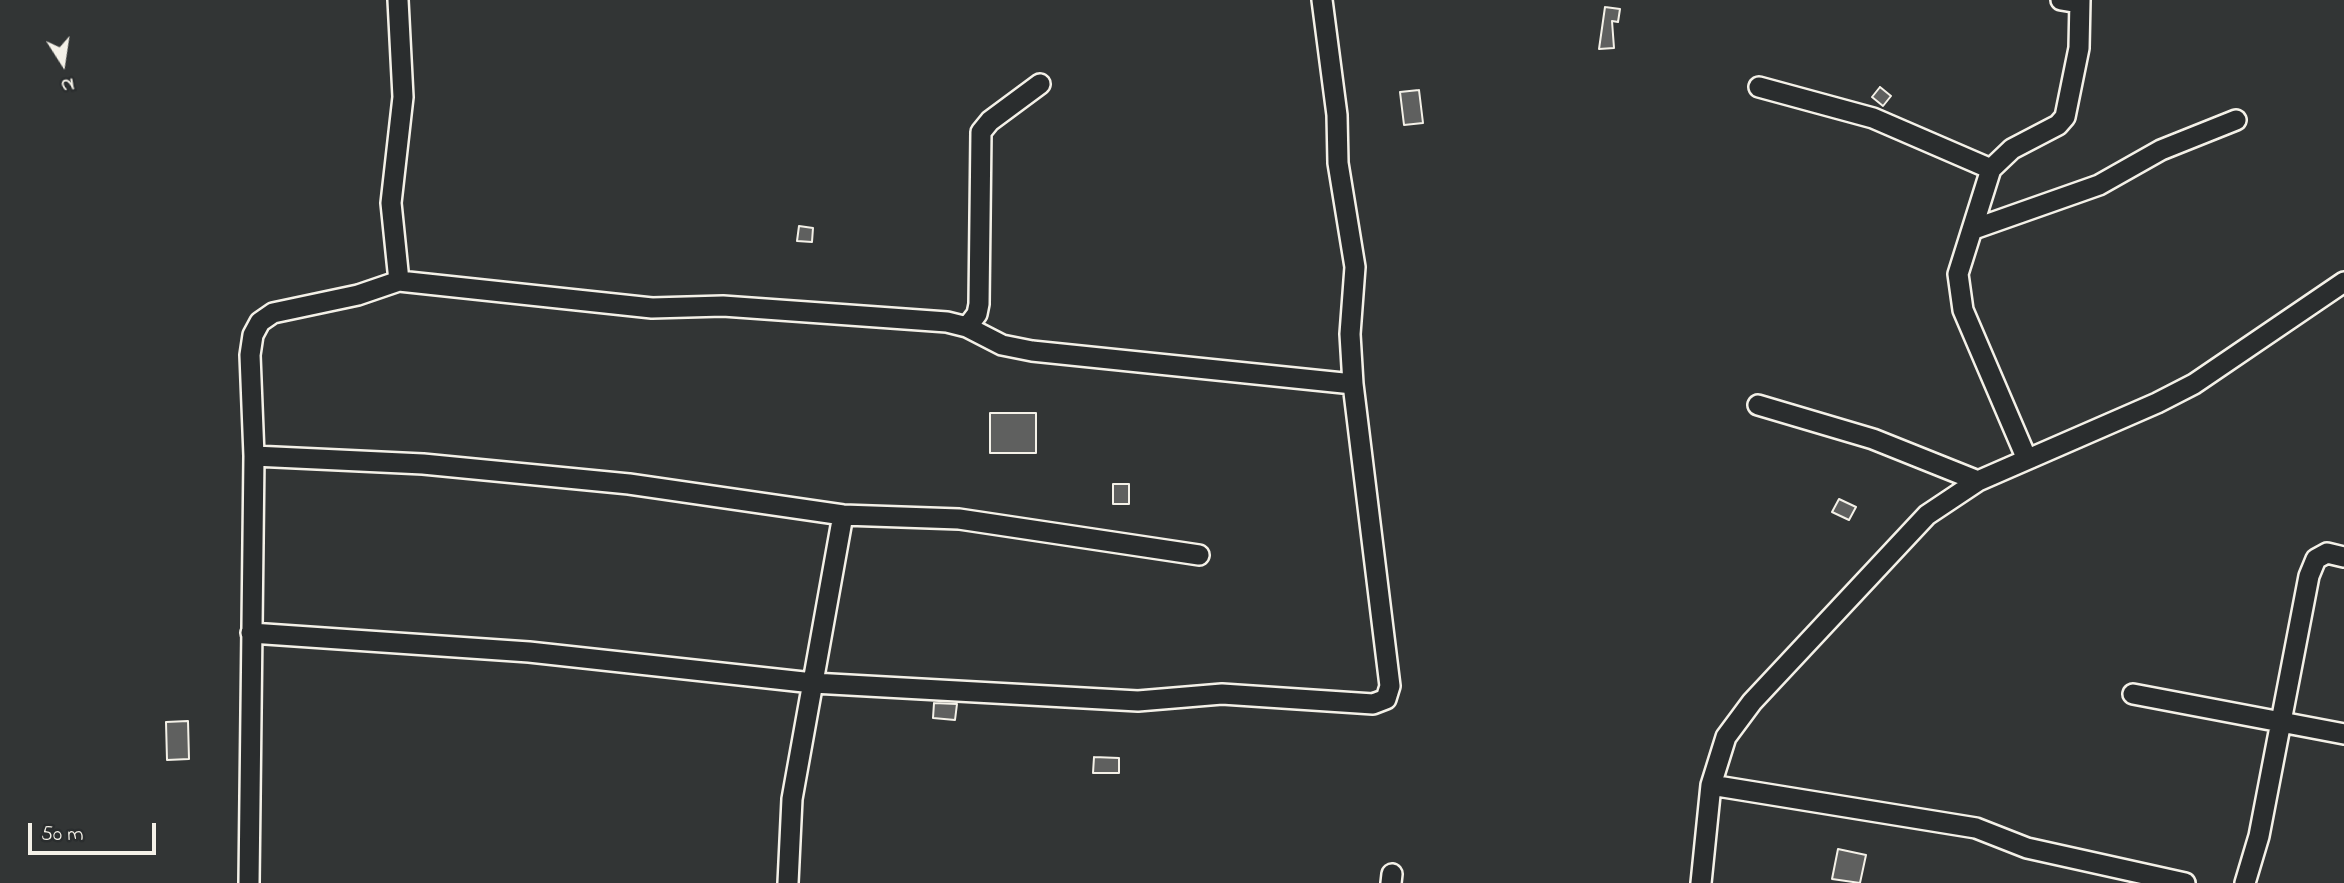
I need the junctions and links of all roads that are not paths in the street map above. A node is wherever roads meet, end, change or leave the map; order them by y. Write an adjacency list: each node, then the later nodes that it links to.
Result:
1 (398, 0): 9 (street)
2 (1322, 0): 12 (street)
3 (2073, 1): 7 (street)
4 (1040, 84): 11 (street)
5 (1759, 87): 7 (street)
6 (2236, 120): 8 (street)
7 (1991, 169): 8 (street)
8 (1973, 229): 15 (street)
9 (399, 281): 11 (street); 14 (street)
10 (2344, 282): 15 (street)
11 (967, 327): 12 (street)
12 (1353, 384): 21 (street)
13 (1758, 405): 16 (street)
14 (254, 456): 17 (street); 20 (street)
15 (2026, 457): 16 (street)
16 (1978, 481): 25 (street)
17 (843, 515): 18 (street); 21 (street)
18 (1199, 555)
19 (2344, 557): 23 (street)
20 (251, 634): 21 (street); 26 (street)
21 (813, 683): 27 (street)
22 (2133, 694): 23 (street)
23 (2282, 721): 24 (street); 30 (street)
24 (2344, 733)
25 (1710, 785): 28 (street); 29 (street)
26 (249, 883)
27 (788, 883)
28 (1700, 883)
29 (2185, 883)
30 (2245, 883)

